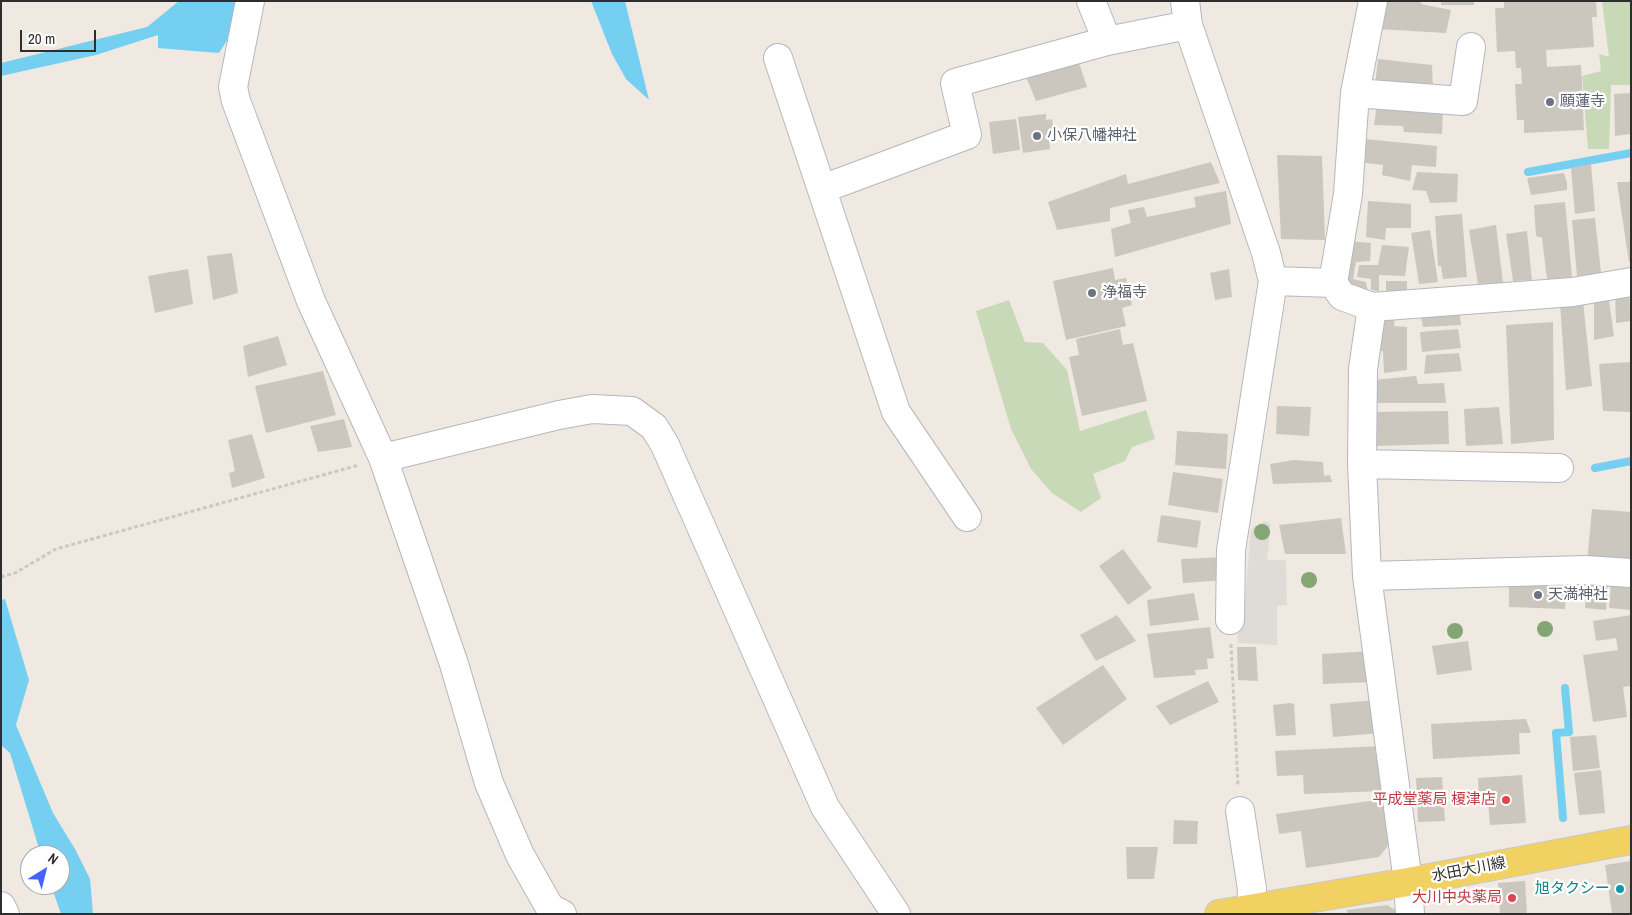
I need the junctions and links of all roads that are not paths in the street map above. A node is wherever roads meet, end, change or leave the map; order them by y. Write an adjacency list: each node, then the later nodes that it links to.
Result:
1 (250, 1): 14 (street)
2 (1091, 1): 5 (street)
3 (1373, 1): 8 (street)
4 (1187, 13): 5 (street); 10 (street)
5 (1107, 41): 9 (street)
6 (1471, 47): 8 (street)
7 (778, 58): 9 (street)
8 (1355, 93): 12 (street)
9 (822, 189): 17 (street)
10 (1273, 281): 12 (street); 20 (street)
11 (1631, 282): 13 (street)
12 (1333, 283): 13 (street)
13 (1372, 307): 15 (street)
14 (383, 458): 27 (street); 28 (street)
15 (1362, 464): 16 (street); 19 (street)
16 (1559, 468)
17 (966, 517)
18 (1631, 573): 19 (street)
19 (1367, 576): 23 (street)
20 (1230, 620)
21 (1240, 811): 25 (street)
22 (1631, 840): 23 (main road, 水田大川線)
23 (1408, 882): 25 (main road, 水田大川線); 30 (street)
24 (1, 906): 26 (street)
25 (1252, 911): 29 (main road, 水田大川線)
26 (5, 914)
27 (562, 914)
28 (896, 914)
29 (1219, 914)
30 (1410, 914)

